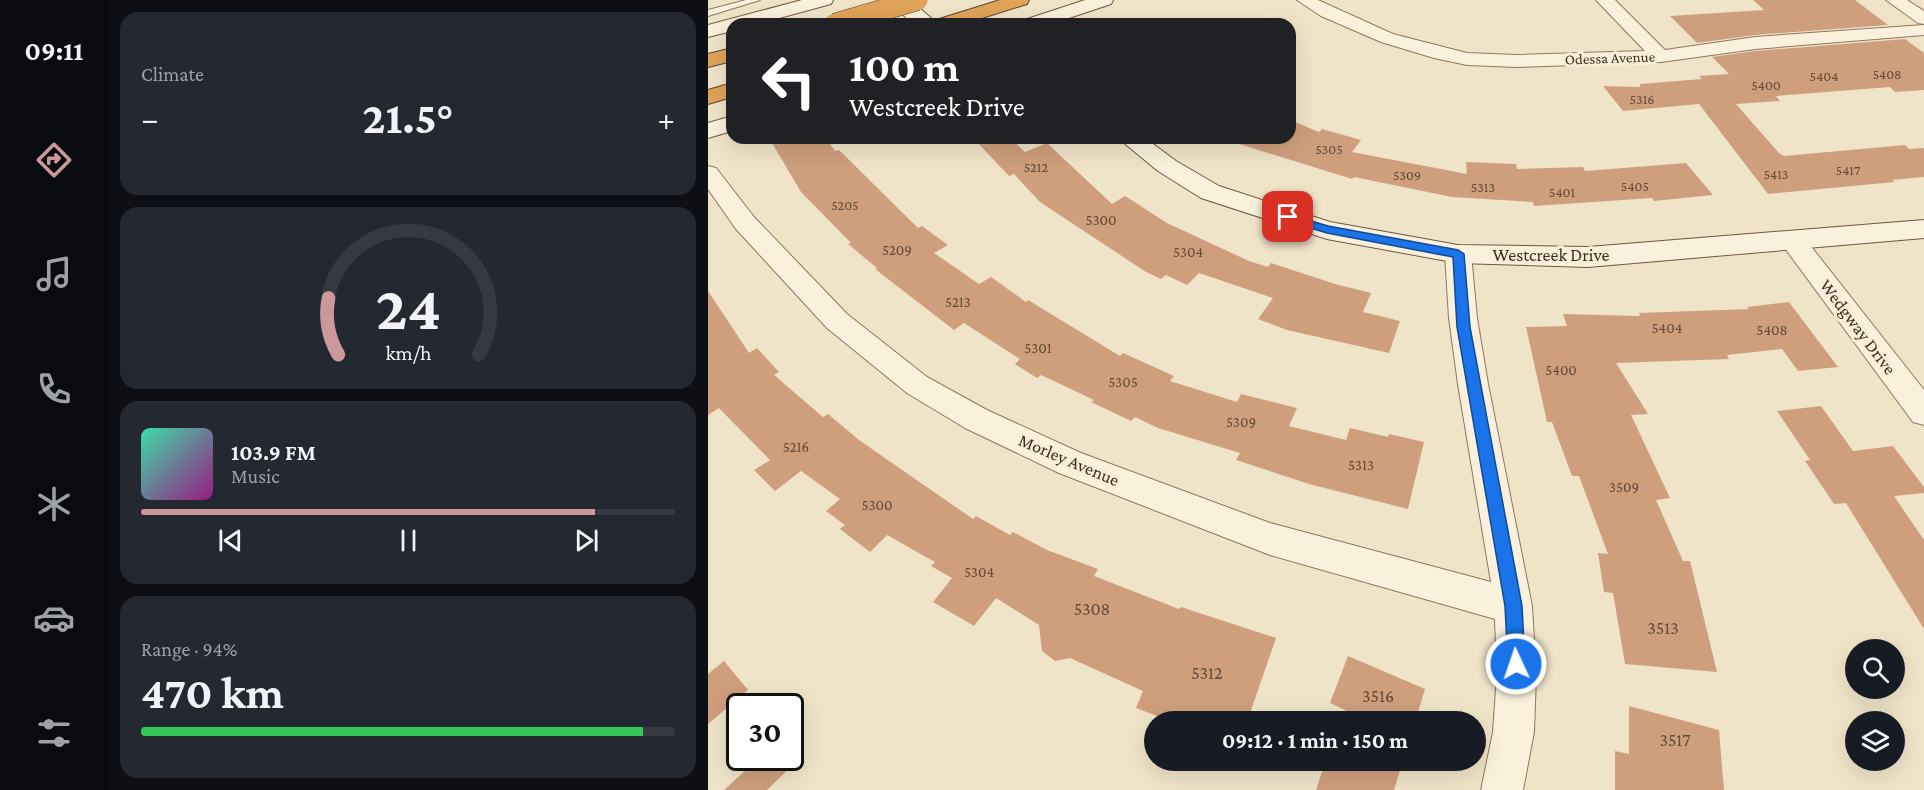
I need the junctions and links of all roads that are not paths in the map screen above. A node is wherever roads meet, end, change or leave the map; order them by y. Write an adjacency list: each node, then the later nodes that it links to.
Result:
1 (756, 0): 10 (lane)
2 (824, 0): 11 (street)
3 (900, 0): 13 (street)
4 (917, 0): 12 (highway, bridge)
5 (1021, 0): 14 (highway); 15 (street)
6 (1104, 0): 16 (street)
7 (1306, 0): 22 (street, Odessa Avenue)
8 (1605, 0): 22 (street)
9 (1895, 0): 17 (street)
10 (708, 13)
11 (756, 18)
12 (856, 18)
13 (919, 18)
14 (962, 18)
15 (1033, 18)
16 (1051, 18)
17 (1924, 19)
18 (726, 26): 20 (street)
19 (1924, 30): 22 (street, Odessa Avenue)
20 (708, 31)
21 (726, 56): 23 (highway)
22 (1660, 56)
23 (708, 61)
24 (726, 92): 25 (highway)
25 (708, 97)
26 (726, 125): 27 (street)
27 (708, 131)
28 (1138, 144): 32 (street, Westcreek Drive)
29 (708, 173): 34 (street, Morley Avenue)
30 (1924, 229): 31 (street, Westcreek Drive)
31 (1793, 241): 32 (street, Westcreek Drive); 33 (street, Wedgway Drive)
32 (1458, 254): 34 (street)
33 (1924, 413)
34 (1514, 606): 35 (street)
35 (1502, 790)

